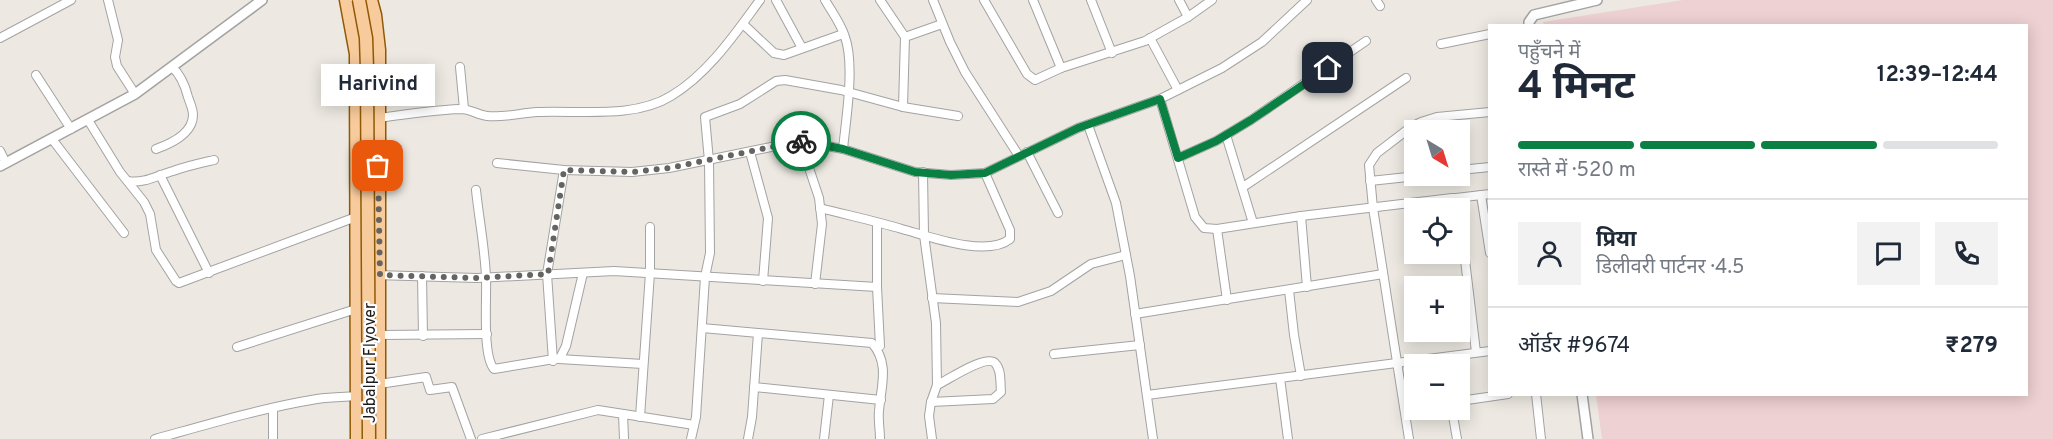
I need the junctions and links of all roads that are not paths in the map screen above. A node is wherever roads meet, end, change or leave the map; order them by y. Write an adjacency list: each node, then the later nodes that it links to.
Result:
1 (71, 0): 26 (street)
2 (108, 0): 39 (street)
3 (262, 0): 32 (street)
4 (346, 0): 80 (main road)
5 (359, 0): 147 (main road, Jabalpur Flyover, bridge)
6 (371, 0): 45 (main road)
7 (760, 0): 20 (street)
8 (776, 0): 30 (street)
9 (825, 0): 23 (street)
10 (880, 0): 25 (street)
11 (933, 0): 21 (street)
12 (984, 0): 34 (street)
13 (1034, 0): 34 (street)
14 (1091, 0): 31 (street)
15 (1179, 0): 19 (street)
16 (1212, 0): 19 (street)
17 (1307, 0): 37 (street)
18 (1592, 0): 22 (street)
19 (1188, 17): 27 (street)
20 (742, 24): 30 (street); 42 (street)
21 (942, 24): 25 (street); 56 (street)
22 (1529, 24)
23 (843, 34): 30 (street); 38 (street)
24 (1488, 34): 29 (street)
25 (905, 37): 41 (street)
26 (0, 38)
27 (1150, 38): 31 (street); 37 (street)
28 (1366, 40): 49 (street)
29 (1441, 44)
30 (802, 48)
31 (1112, 53): 34 (street)
32 (172, 67): 39 (street); 52 (street)
33 (460, 67): 42 (street)
34 (1061, 68)
35 (36, 75): 48 (street)
36 (1406, 78): 71 (street)
37 (1178, 90): 40 (street)
38 (848, 92): 41 (street); 53 (street); 59 (street)
39 (135, 94): 46 (street)
40 (1160, 99): 47 (street); 57 (street)
41 (903, 107): 44 (street)
42 (464, 109): 45 (street)
43 (1488, 112): 70 (street)
44 (958, 116)
45 (379, 118): 96 (main road)
46 (88, 120): 48 (street); 69 (street)
47 (1088, 125): 56 (street); 88 (street)
48 (71, 129): 50 (street)
49 (1226, 135): 57 (street); 71 (street)
50 (52, 139): 61 (street); 85 (street)
51 (800, 141): 53 (street); 55 (street); 76 (street)
52 (156, 149)
53 (843, 149): 65 (street)
54 (0, 151): 61 (street)
55 (750, 152): 59 (street); 100 (street)
56 (1023, 154): 66 (street); 78 (street)
57 (1178, 158): 84 (street)
58 (214, 160): 67 (street)
59 (709, 161): 64 (street); 99 (street)
60 (497, 163): 64 (street)
61 (3, 164)
62 (1488, 167): 63 (street)
63 (1470, 169)
64 (564, 170): 94 (street)
65 (923, 172): 66 (street); 86 (street)
66 (985, 173): 86 (street)
67 (160, 175): 69 (street); 90 (street)
68 (1404, 177): 70 (street)
69 (128, 181): 90 (street)
70 (1370, 181): 77 (street)
71 (1243, 187): 82 (street)
72 (476, 190): 98 (street)
73 (1485, 195): 74 (street); 87 (street)
74 (1456, 198)
75 (1404, 204): 77 (street)
76 (820, 208): 81 (street); 101 (street)
77 (1373, 208): 79 (street); 95 (street)
78 (1058, 213)
79 (1301, 216): 82 (street); 103 (street)
80 (356, 217): 90 (street); 91 (main road)
81 (878, 222): 86 (street); 102 (street)
82 (1253, 223): 84 (street)
83 (650, 227): 93 (street)
84 (1217, 229): 106 (street)
85 (124, 233)
86 (924, 235): 105 (street)
87 (1488, 235)
88 (1126, 255): 105 (street); 108 (street)
89 (1465, 264): 118 (street)
90 (209, 273)
91 (356, 273): 96 (street); 107 (main road)
92 (583, 273): 93 (street); 94 (street); 120 (street)
93 (650, 273): 99 (street); 122 (street)
94 (548, 274): 98 (street); 120 (street)
95 (1383, 274): 103 (street); 121 (street)
96 (380, 275): 97 (street); 112 (main road)
97 (422, 276): 98 (street); 113 (street)
98 (486, 277): 111 (street)
99 (705, 277): 100 (street); 109 (street)
100 (763, 281): 101 (street)
101 (815, 284): 102 (street)
102 (877, 287): 115 (street)
103 (1307, 287): 104 (street)
104 (1289, 290): 106 (street); 123 (street)
105 (932, 298): 125 (street)
106 (1227, 300): 108 (street)
107 (356, 309): 116 (street); 130 (main road)
108 (1136, 314): 114 (street)
109 (702, 328): 110 (street); 143 (street)
110 (759, 333): 126 (street); 134 (street)
111 (487, 334): 113 (street); 120 (street)
112 (380, 335): 113 (street); 127 (main road)
113 (423, 336)
114 (1140, 345): 119 (street); 129 (street)
115 (880, 346)
116 (237, 347)
117 (1488, 351): 118 (street)
118 (1476, 352): 121 (street)
119 (1054, 354)
120 (556, 360): 122 (street)
121 (1397, 362): 123 (street); 137 (street)
122 (643, 364): 140 (street)
123 (1301, 376): 124 (street)
124 (1280, 378): 129 (street); 158 (street)
125 (937, 385): 136 (street); 136 (street)
126 (754, 387): 128 (street); 153 (street)
127 (379, 389): 130 (street); 148 (main road); 149 (street)
128 (829, 395): 134 (street); 154 (street)
129 (1147, 395): 157 (street)
130 (358, 396): 138 (street); 146 (main road)
131 (1495, 396): 135 (street)
132 (1536, 396): 161 (street)
133 (1582, 396): 162 (street)
134 (881, 400): 155 (street)
135 (1470, 400)
136 (931, 402): 156 (street)
137 (1404, 407)
138 (273, 408): 144 (street); 145 (street)
139 (623, 414): 140 (street); 150 (street); 151 (street)
140 (640, 417): 143 (street)
141 (1406, 420): 159 (street)
142 (1453, 420): 160 (street)
143 (694, 425): 152 (street)
144 (155, 439)
145 (273, 439)
146 (357, 439)
147 (369, 439)
148 (379, 439)
149 (471, 439)
150 (482, 439)
151 (624, 439)
152 (691, 439)
153 (748, 439)
154 (824, 439)
155 (880, 439)
156 (932, 439)
157 (1153, 439)
158 (1288, 439)
159 (1409, 439)
160 (1456, 439)
161 (1541, 439)
162 (1588, 439)

